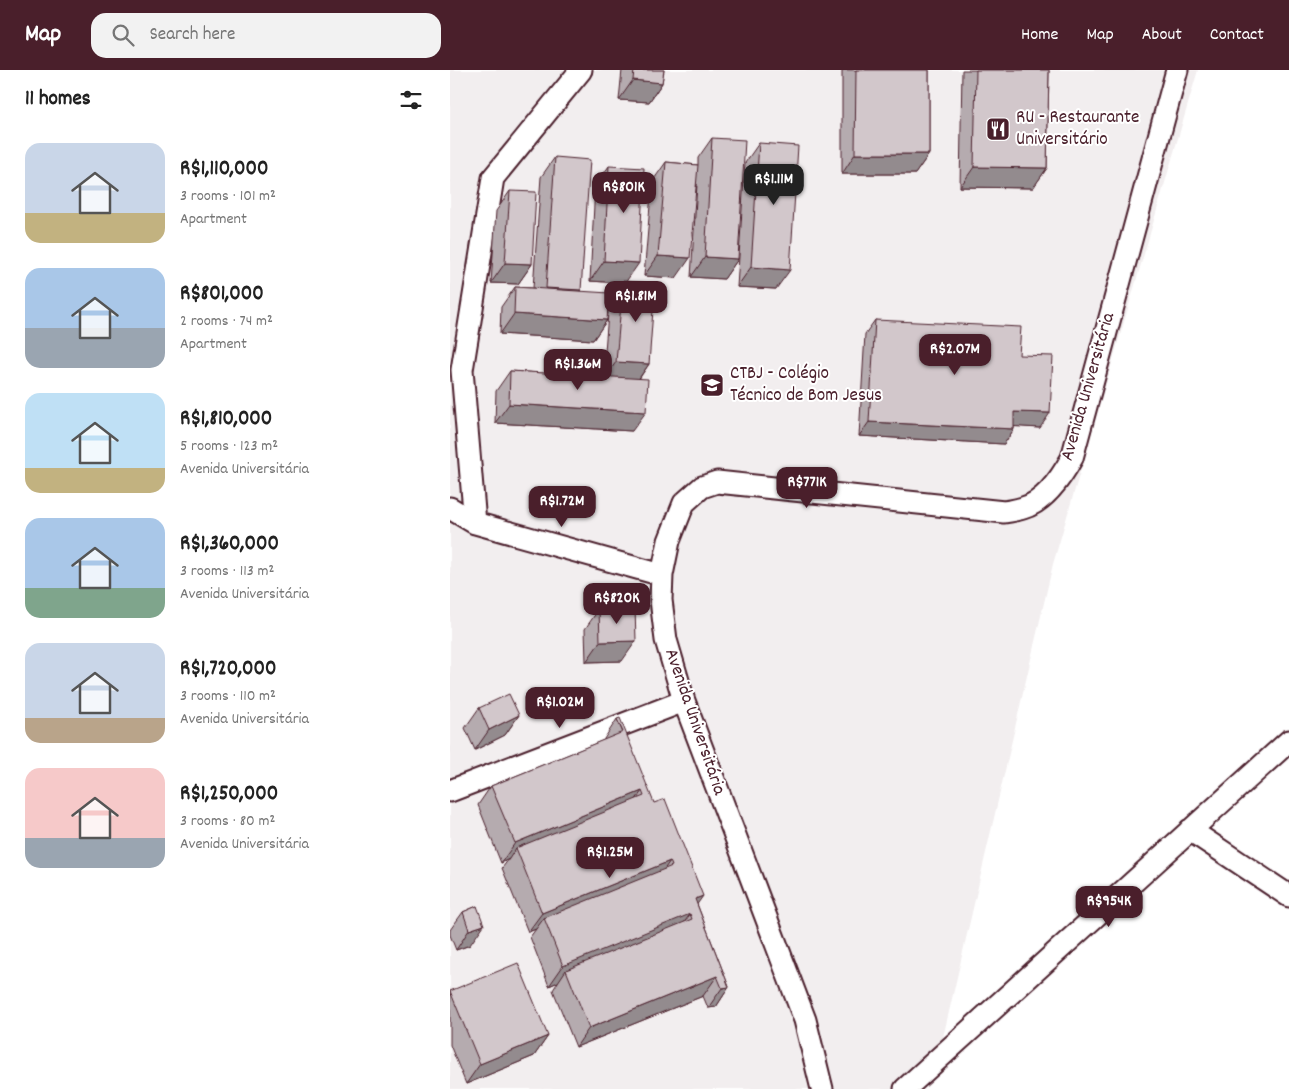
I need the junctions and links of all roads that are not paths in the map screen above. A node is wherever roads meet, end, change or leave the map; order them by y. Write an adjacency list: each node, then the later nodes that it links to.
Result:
1 (581, 70): 4 (street)
2 (1177, 70): 5 (street, Avenida Universitária)
3 (450, 508): 4 (street)
4 (475, 523): 5 (street)
5 (662, 575): 6 (street, Avenida Universitária)
6 (684, 701): 8 (street); 11 (street, Avenida Universitária)
7 (1289, 741): 9 (street)
8 (450, 791)
9 (1190, 830): 10 (street); 12 (street)
10 (1289, 896)
11 (822, 1089)
12 (905, 1089)

